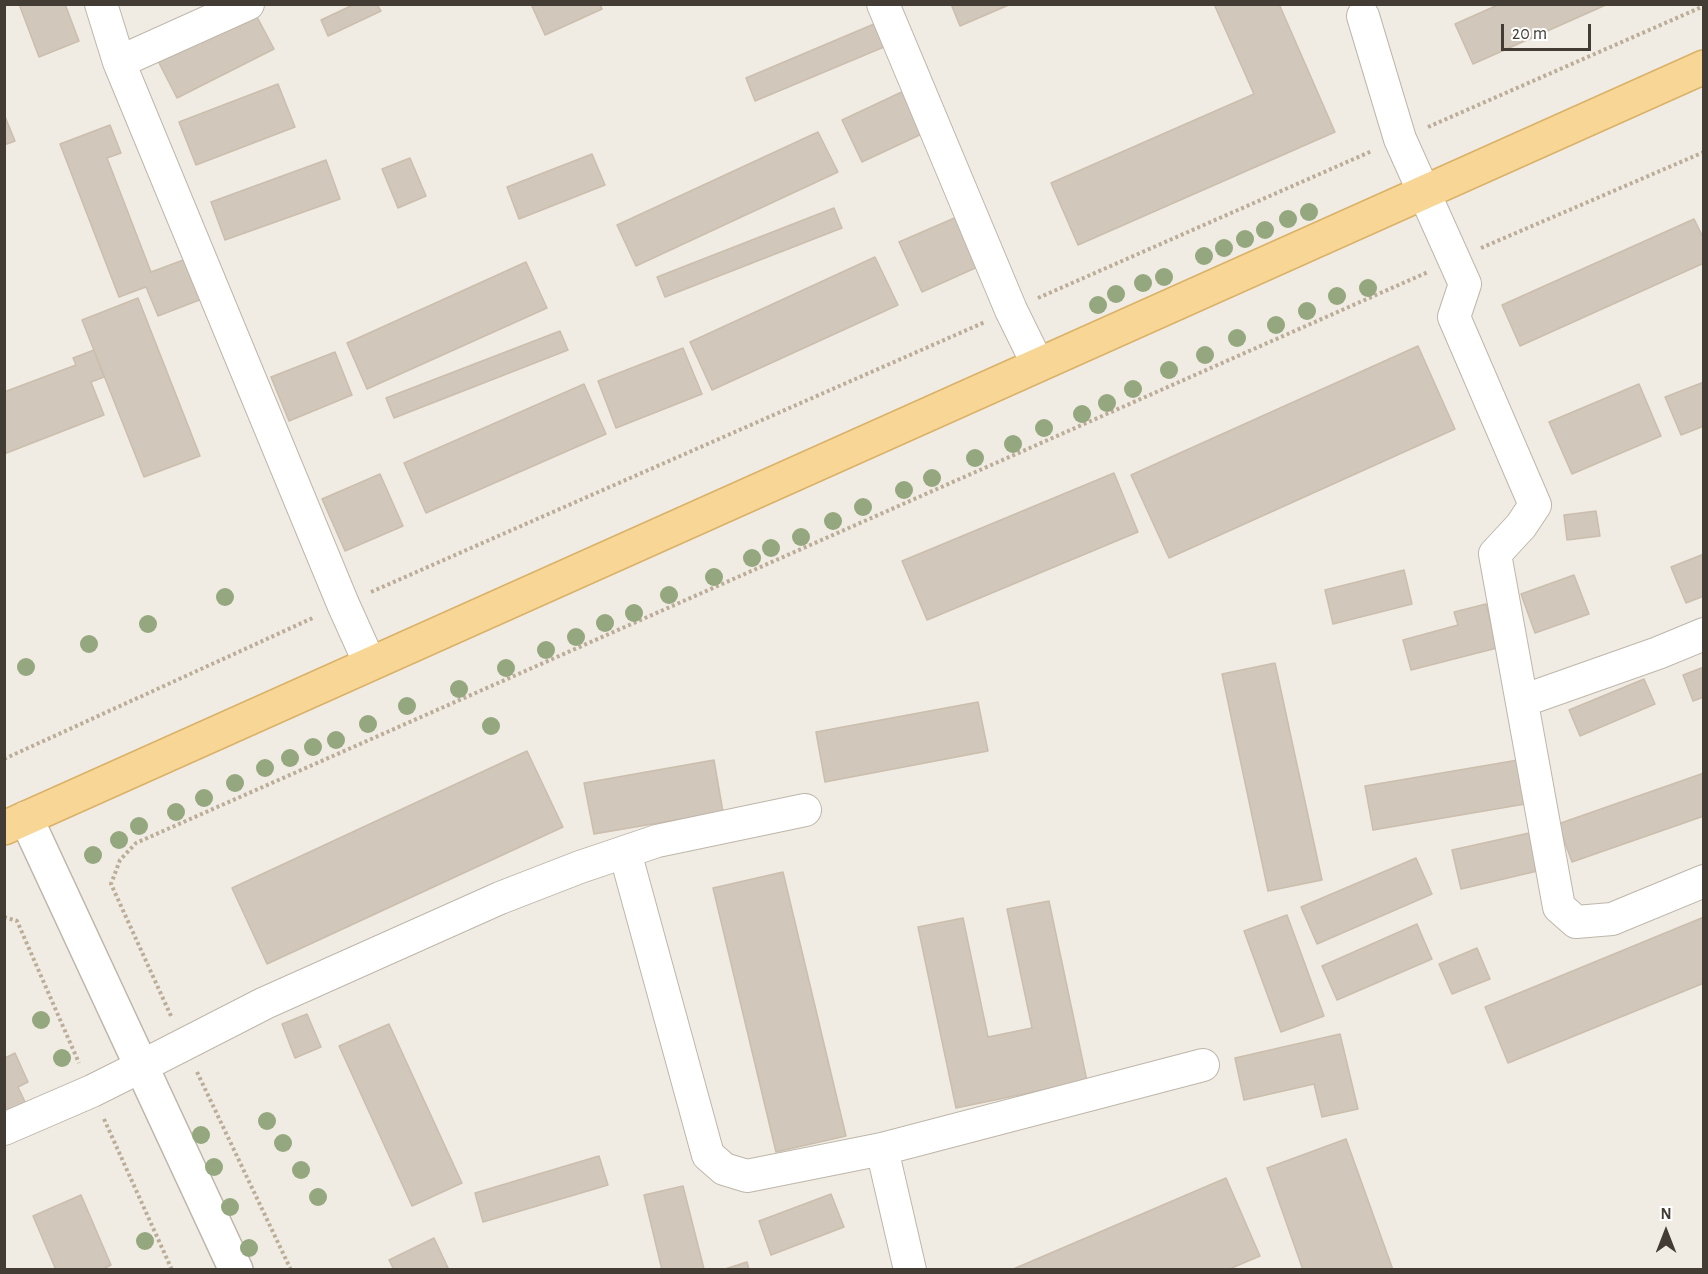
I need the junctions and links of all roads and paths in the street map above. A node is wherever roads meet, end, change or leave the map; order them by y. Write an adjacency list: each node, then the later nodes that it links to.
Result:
1 (101, 4): 6 (street)
2 (248, 4): 6 (street)
3 (883, 4): 12 (street)
4 (1704, 6): 8 (path)
5 (1363, 16): 8 (street)
6 (119, 62): 14 (street)
7 (1704, 67): 10 (main road)
8 (1400, 139): 10 (street); 12 (path)
9 (1704, 152): 11 (path)
10 (1425, 192): 11 (street); 13 (main road)
11 (1455, 260): 17 (street); 23 (path)
12 (1011, 310): 13 (street); 14 (path)
13 (1038, 365): 16 (main road)
14 (344, 604): 16 (street); 18 (path)
15 (1704, 634): 17 (street)
16 (370, 664): 20 (main road)
17 (1522, 701): 22 (street)
18 (4, 759)
19 (805, 810): 21 (street)
20 (15, 823): 25 (street)
21 (625, 852): 23 (street); 27 (street)
22 (1704, 881)
23 (184, 1044): 25 (street); 29 (path)
24 (1203, 1065): 27 (street)
25 (142, 1066): 26 (street); 28 (street)
26 (4, 1129)
27 (882, 1149): 30 (street)
28 (236, 1269)
29 (291, 1269)
30 (910, 1269)

